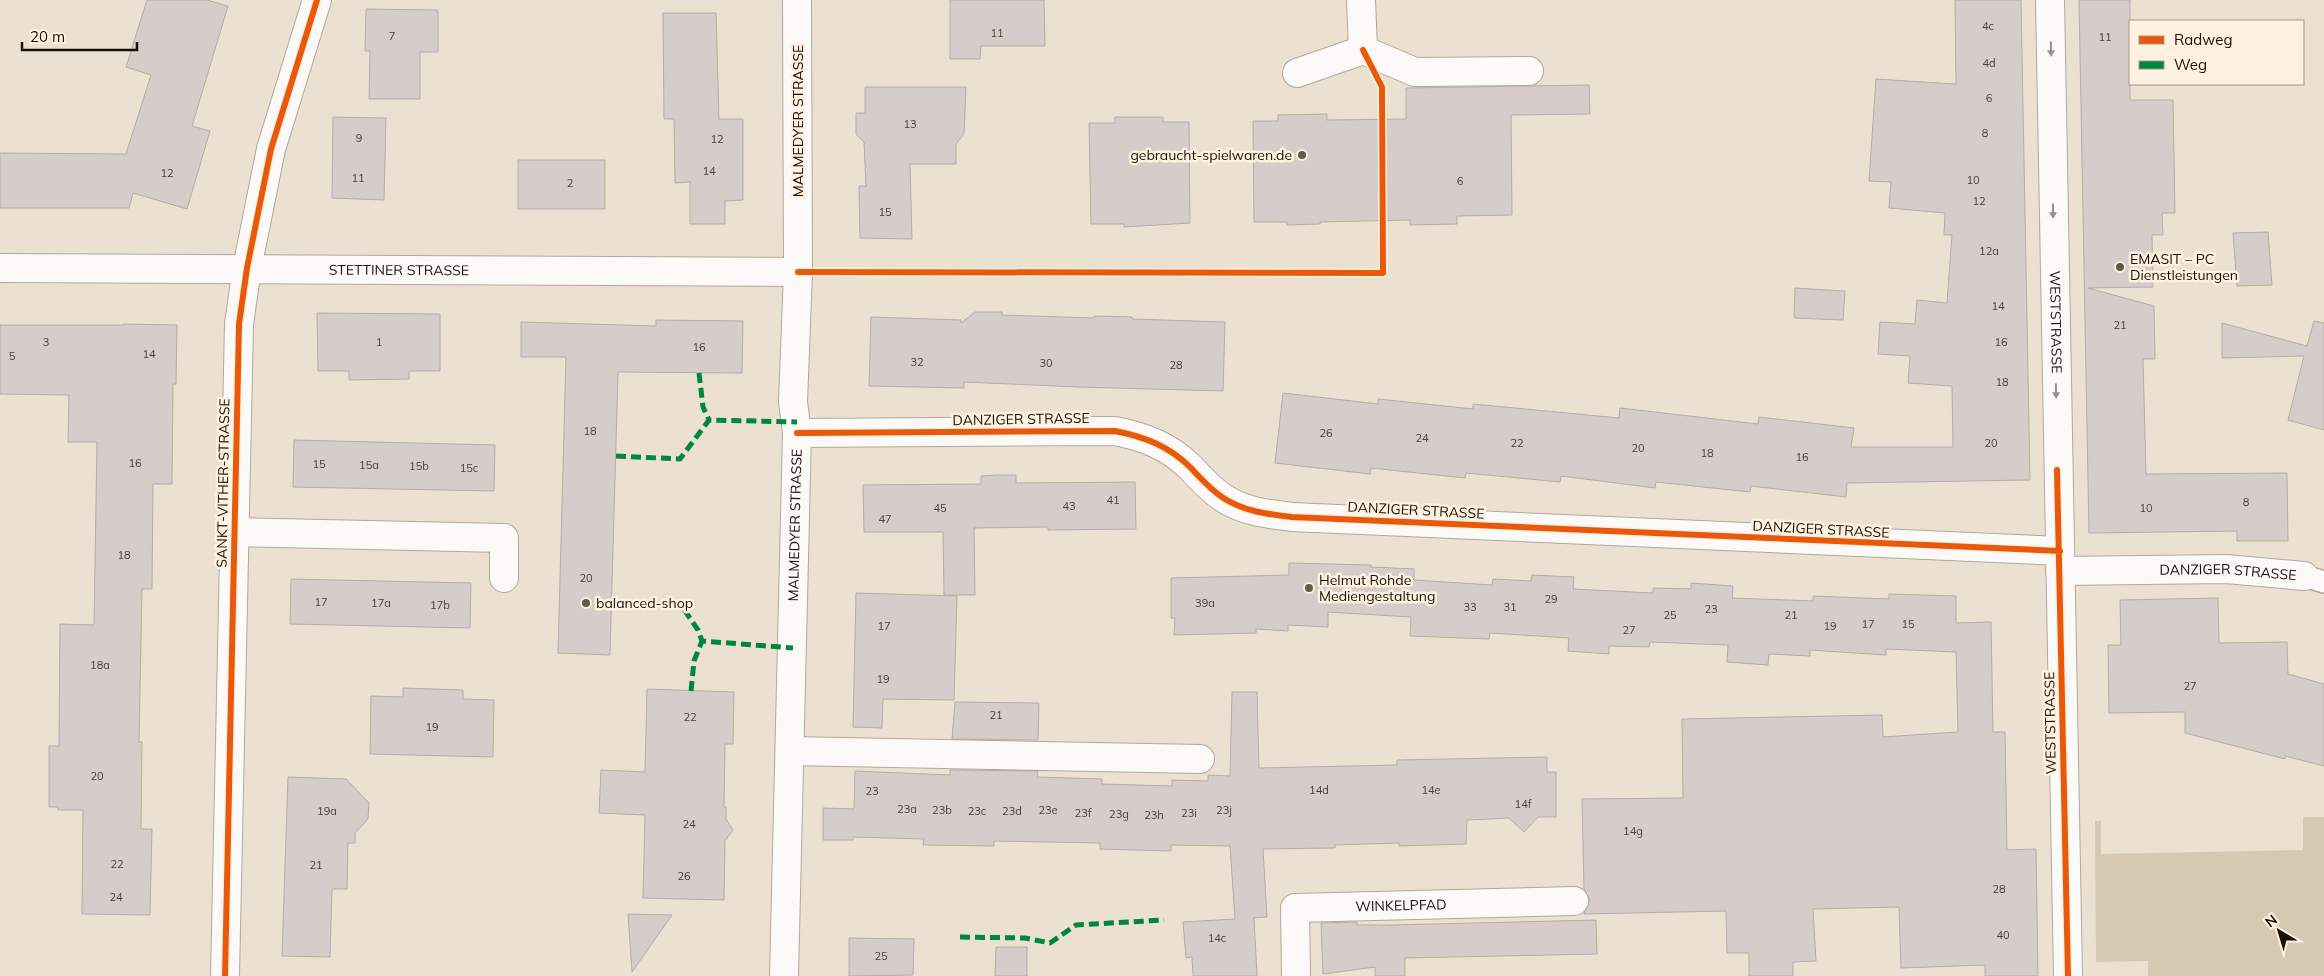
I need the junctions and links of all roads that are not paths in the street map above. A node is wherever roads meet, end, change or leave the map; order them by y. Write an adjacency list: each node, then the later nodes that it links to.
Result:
1 (317, 0): 9 (street, SANKT-VITHER-STRASSE)
2 (798, 0): 10 (street, MALMEDYER STRASSE)
3 (1360, 0): 5 (street)
4 (2050, 0): 13 (street, WESTSTRASSE, one-way to 13)
5 (1363, 50): 6 (street); 7 (street)
6 (1530, 71)
7 (1297, 73)
8 (0, 268): 9 (street, STETTINER STRASSE)
9 (247, 268): 10 (street, STETTINER STRASSE); 12 (street, SANKT-VITHER-STRASSE)
10 (798, 272): 11 (street, MALMEDYER STRASSE)
11 (797, 433): 13 (street, DANZIGER STRASSE); 16 (street, MALMEDYER STRASSE)
12 (234, 532): 14 (street, SANKT-VITHER-STRASSE); 19 (street, SANKT-VITHER-STRASSE)
13 (2060, 561): 15 (street, DANZIGER STRASSE); 22 (street, WESTSTRASSE)
14 (504, 578)
15 (2314, 579)
16 (791, 751): 17 (street); 20 (street, MALMEDYER STRASSE)
17 (1200, 758)
18 (1574, 901): 21 (street, WINKELPFAD)
19 (225, 976)
20 (784, 976)
21 (1296, 976)
22 (2068, 976)

